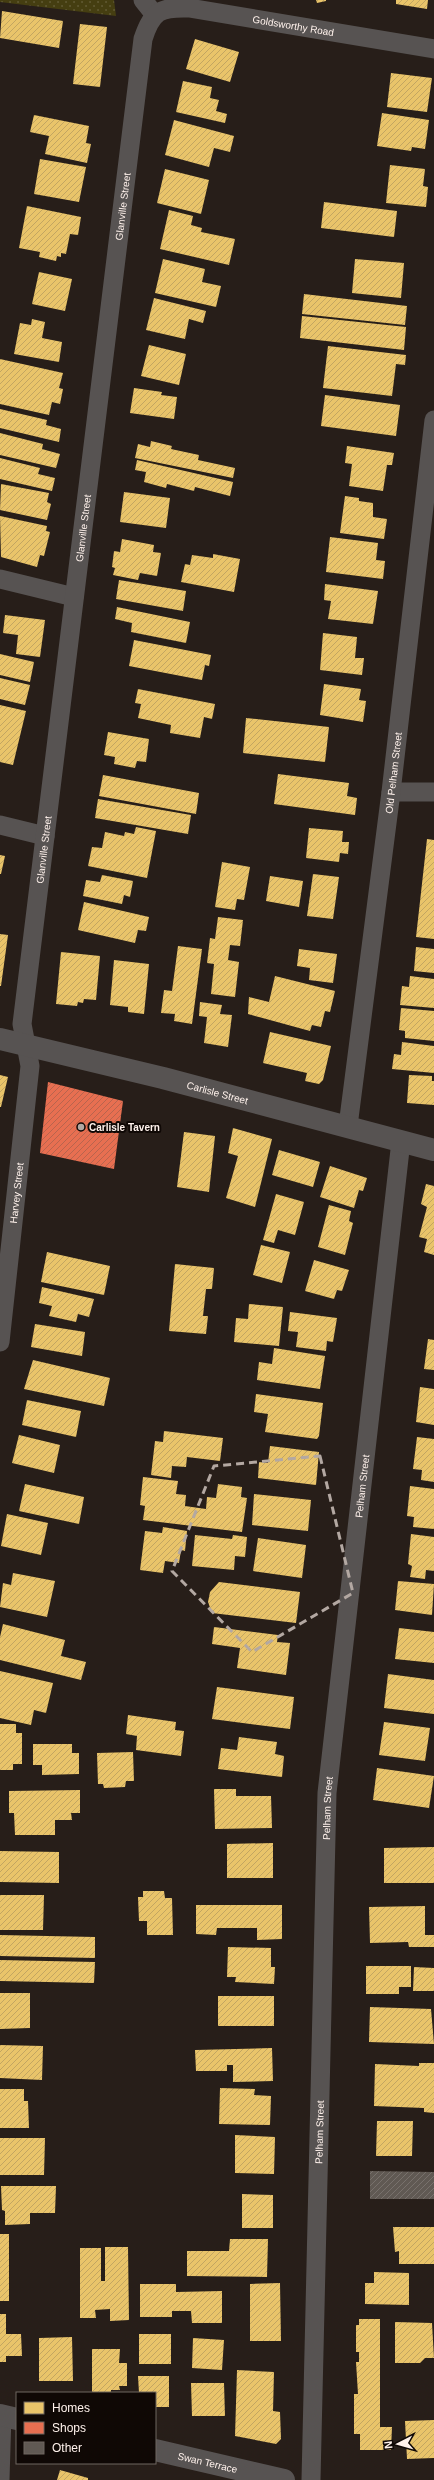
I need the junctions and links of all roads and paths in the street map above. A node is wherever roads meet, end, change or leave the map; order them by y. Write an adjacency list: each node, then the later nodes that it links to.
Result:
1 (142, 0): 2 (street)
2 (155, 15): 3 (street, Goldsworthy Road); 7 (street, Glanville Street)
3 (434, 49)
4 (434, 420): 5 (street, Old Pelham Street)
5 (432, 457): 8 (street, Old Pelham Street)
6 (0, 579): 7 (street)
7 (74, 597): 11 (street, Glanville Street)
8 (391, 792): 9 (street); 14 (street, Old Pelham Street)
9 (434, 792)
10 (0, 825): 11 (street)
11 (45, 836): 13 (street, Glanville Street)
12 (0, 1039): 13 (street, Carlisle Street)
13 (26, 1045): 14 (street, Carlisle Street); 17 (street, Harvey Street)
14 (348, 1126): 15 (street, Carlisle Street)
15 (402, 1141): 16 (street, Carlisle Street); 23 (street, Pelham Street)
16 (434, 1150)
17 (0, 1342)
18 (6, 2416): 21 (street)
19 (156, 2450): 20 (street, Swan Terrace)
20 (247, 2476): 22 (street, Swan Terrace)
21 (0, 2480)
22 (284, 2480)
23 (311, 2480)

